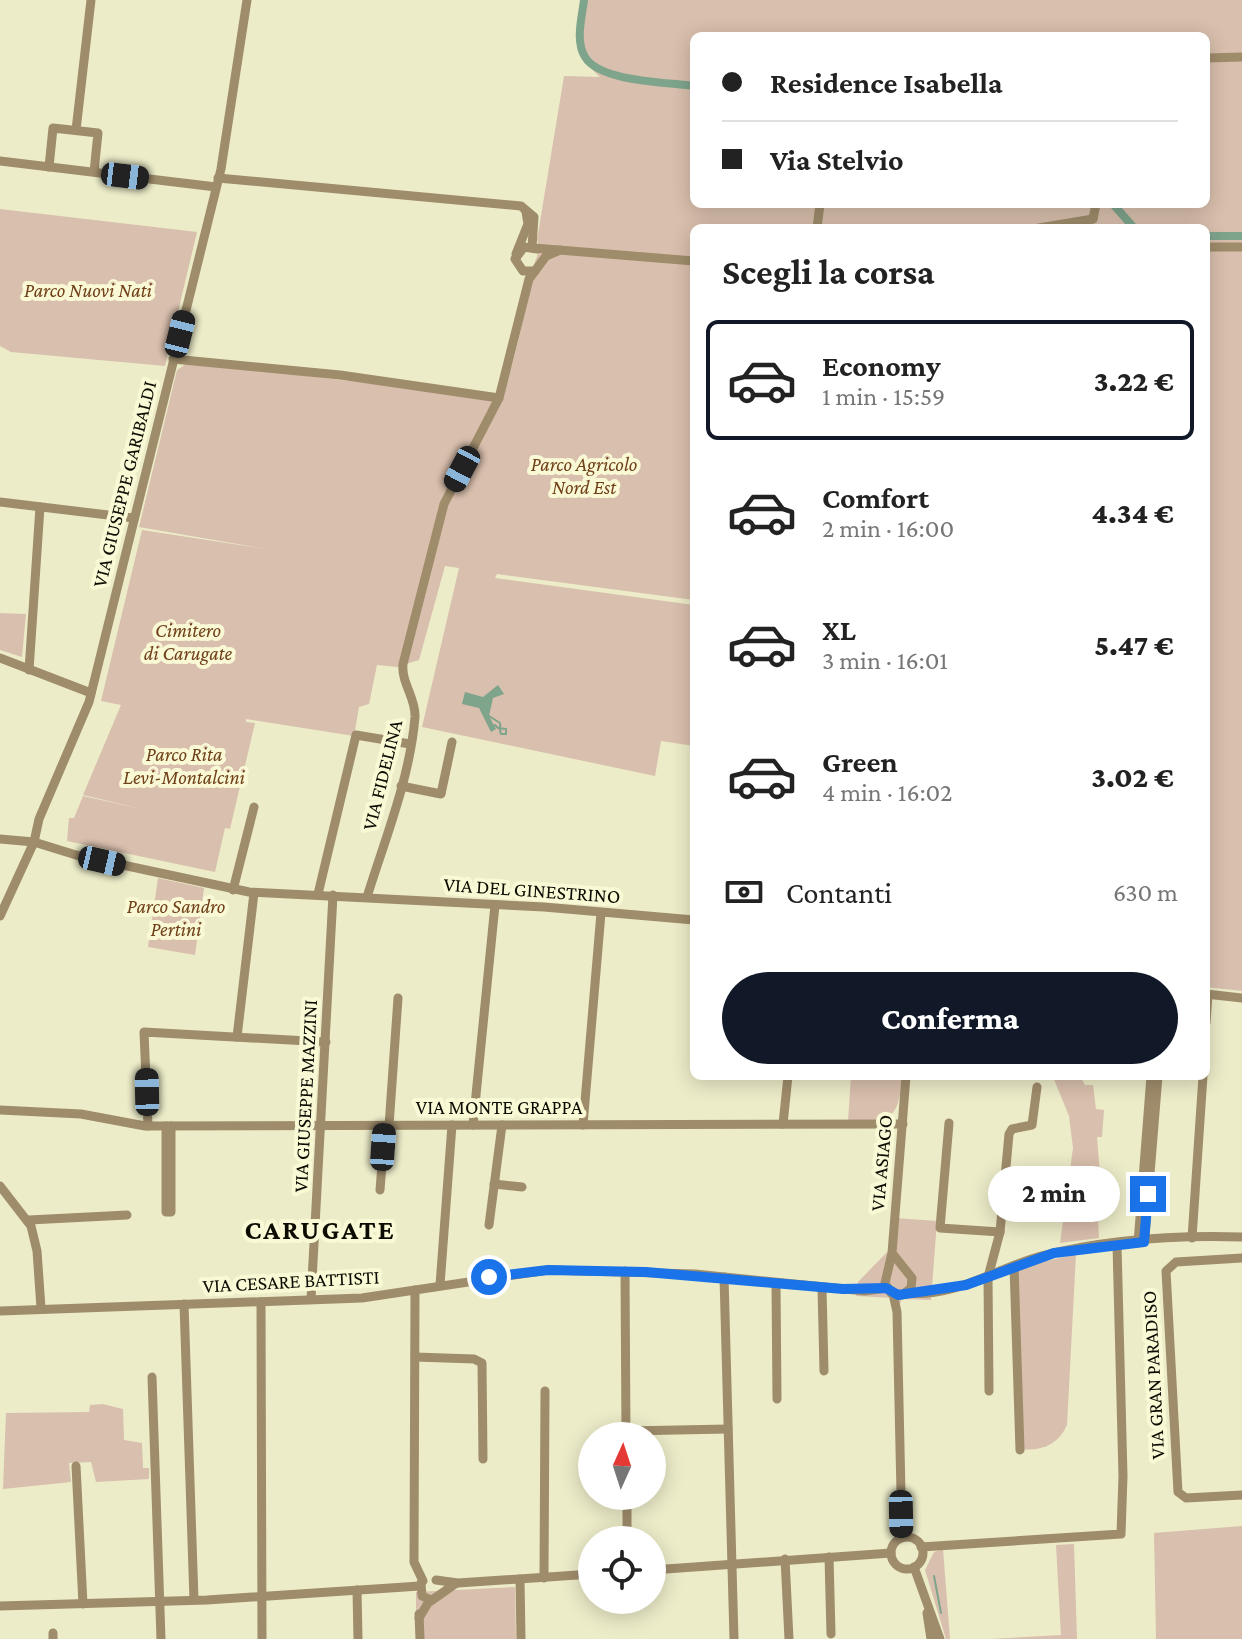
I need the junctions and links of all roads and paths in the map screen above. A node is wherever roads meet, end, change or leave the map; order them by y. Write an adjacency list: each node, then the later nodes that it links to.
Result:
1 (91, 0): 5 (street)
2 (247, 0): 9 (street, VIA GIUSEPPE GARIBALDI)
3 (1242, 57): 4 (street)
4 (1210, 58)
5 (76, 130): 7 (street); 8 (street)
6 (0, 161): 7 (street)
7 (49, 167): 8 (street)
8 (94, 172): 9 (street)
9 (217, 183): 10 (street); 19 (street, VIA GIUSEPPE GARIBALDI)
10 (525, 209): 11 (street); 16 (street)
11 (533, 247): 14 (street); 16 (street); 17 (street)
12 (1210, 247): 13 (street)
13 (1242, 247)
14 (560, 250): 15 (street); 17 (street)
15 (690, 261)
16 (517, 264): 17 (street); 18 (street, VIA FIDELINA)
17 (538, 267): 18 (street, VIA FIDELINA)
18 (524, 298): 20 (street, VIA FIDELINA)
19 (173, 359): 20 (street); 23 (street, VIA GIUSEPPE GARIBALDI)
20 (499, 398): 28 (street, VIA FIDELINA)
21 (0, 502): 22 (street)
22 (40, 507): 23 (street); 25 (street)
23 (133, 518): 26 (street, VIA GIUSEPPE GARIBALDI)
24 (0, 658): 25 (street)
25 (29, 670): 26 (street)
26 (91, 693): 32 (street, VIA GIUSEPPE GARIBALDI)
27 (452, 742): 29 (street)
28 (410, 744): 29 (street, VIA FIDELINA); 35 (street)
29 (401, 786): 37 (street, VIA FIDELINA)
30 (254, 807): 33 (street)
31 (0, 839): 32 (street)
32 (34, 842): 33 (street); 40 (street, VIA GIUSEPPE GARIBALDI)
33 (233, 890): 34 (street)
34 (254, 893): 35 (street); 45 (street)
35 (318, 894): 36 (street)
36 (333, 895): 37 (street); 46 (street, VIA GIUSEPPE MAZZINI)
37 (367, 897): 38 (street, VIA DEL GINESTRINO)
38 (495, 905): 39 (street, VIA DEL GINESTRINO); 58 (street)
39 (601, 913): 41 (street, VIA DEL GINESTRINO); 60 (street)
40 (0, 916)
41 (690, 920)
42 (1210, 994): 44 (street)
43 (398, 998): 64 (street)
44 (1242, 998)
45 (237, 1037): 46 (street); 61 (street)
46 (326, 1042): 63 (street, VIA GIUSEPPE MAZZINI)
47 (788, 1080): 55 (street)
48 (906, 1080): 56 (street, VIA ASIAGO)
49 (1151, 1080): 75 (street)
50 (1158, 1080): 75 (street)
51 (1203, 1080): 74 (street)
52 (1037, 1087): 72 (street)
53 (0, 1110): 61 (street, VIA MONTE GRAPPA)
54 (949, 1123): 72 (street)
55 (783, 1124): 56 (street, VIA MONTE GRAPPA); 60 (street, VIA MONTE GRAPPA)
56 (903, 1124): 77 (street, VIA ASIAGO)
57 (452, 1125): 58 (street, VIA MONTE GRAPPA); 64 (street, VIA MONTE GRAPPA); 87 (street)
58 (473, 1125): 59 (street, VIA MONTE GRAPPA)
59 (502, 1125): 60 (street, VIA MONTE GRAPPA); 65 (street)
60 (583, 1125)
61 (148, 1126): 62 (street, VIA MONTE GRAPPA)
62 (168, 1126): 62 (street); 63 (street, VIA MONTE GRAPPA)
63 (321, 1126): 64 (street, VIA MONTE GRAPPA); 92 (street, VIA GIUSEPPE MAZZINI)
64 (387, 1126): 68 (street)
65 (494, 1184): 67 (street); 71 (street)
66 (0, 1186): 70 (street)
67 (522, 1187)
68 (380, 1190)
69 (127, 1215): 70 (street)
70 (29, 1220): 95 (street)
71 (489, 1225)
72 (1000, 1232): 84 (street)
73 (1242, 1237): 74 (street, VIA CESARE BATTISTI)
74 (1192, 1238): 75 (street, VIA CESARE BATTISTI)
75 (1141, 1242): 76 (street, VIA CESARE BATTISTI)
76 (1117, 1245): 79 (street, VIA CESARE BATTISTI); 111 (street)
77 (892, 1253): 80 (street); 82 (street, VIA ASIAGO)
78 (1242, 1258): 109 (street, VIA GRAN PARADISO)
79 (1014, 1266): 84 (street, VIA CESARE BATTISTI); 106 (street)
80 (901, 1268): 82 (street); 85 (street)
81 (625, 1271): 83 (street, VIA CESARE BATTISTI); 87 (street, VIA CESARE BATTISTI); 103 (street)
82 (890, 1271): 91 (street, VIA ASIAGO)
83 (724, 1277): 86 (street, VIA CESARE BATTISTI); 104 (street)
84 (988, 1277): 88 (street, VIA CESARE BATTISTI); 101 (street)
85 (913, 1282): 88 (street, VIA CESARE BATTISTI); 91 (street)
86 (776, 1284): 89 (street, VIA CESARE BATTISTI); 102 (street)
87 (440, 1285): 90 (street, VIA CESARE BATTISTI)
88 (962, 1286): 91 (street, VIA CESARE BATTISTI)
89 (822, 1288): 91 (street, VIA CESARE BATTISTI); 98 (street)
90 (415, 1290): 92 (street, VIA CESARE BATTISTI); 97 (street)
91 (897, 1292): 110 (street)
92 (311, 1299): 93 (street, VIA CESARE BATTISTI)
93 (261, 1302): 94 (street, VIA CESARE BATTISTI); 126 (street)
94 (184, 1304): 95 (street, VIA CESARE BATTISTI); 127 (street)
95 (41, 1308): 96 (street, VIA CESARE BATTISTI)
96 (0, 1311)
97 (415, 1357): 107 (street); 123 (street)
98 (824, 1371)
99 (152, 1377): 129 (street)
100 (545, 1391): 119 (street)
101 (989, 1391)
102 (777, 1399)
103 (626, 1422)
104 (728, 1429): 105 (street); 115 (street)
105 (666, 1432)
106 (1020, 1450)
107 (483, 1459)
108 (76, 1466): 130 (street)
109 (1242, 1495)
110 (902, 1538): 111 (street); 112 (street)
111 (921, 1547): 116 (street)
112 (891, 1553): 113 (street); 116 (street)
113 (829, 1557): 114 (street); 134 (street)
114 (785, 1559): 115 (street); 141 (street)
115 (733, 1562): 117 (street); 140 (street)
116 (914, 1567): 132 (street)
117 (666, 1569)
118 (578, 1575): 119 (street)
119 (544, 1578): 120 (street)
120 (520, 1579): 122 (street); 139 (street)
121 (436, 1580): 122 (street); 123 (street); 125 (street)
122 (458, 1583): 125 (street)
123 (421, 1586): 124 (street); 128 (street); 133 (street)
124 (357, 1590): 126 (street); 137 (street)
125 (440, 1592): 128 (street)
126 (262, 1597): 127 (street); 136 (street)
127 (194, 1600): 129 (street)
128 (431, 1600): 133 (street)
129 (159, 1602): 130 (street); 135 (street)
130 (83, 1604): 131 (street)
131 (0, 1606)
132 (927, 1609): 142 (street); 143 (street)
133 (419, 1618): 138 (street)
134 (831, 1634)
135 (161, 1639)
136 (262, 1639)
137 (358, 1639)
138 (420, 1639)
139 (521, 1639)
140 (734, 1639)
141 (789, 1639)
142 (931, 1639)
143 (940, 1639)

